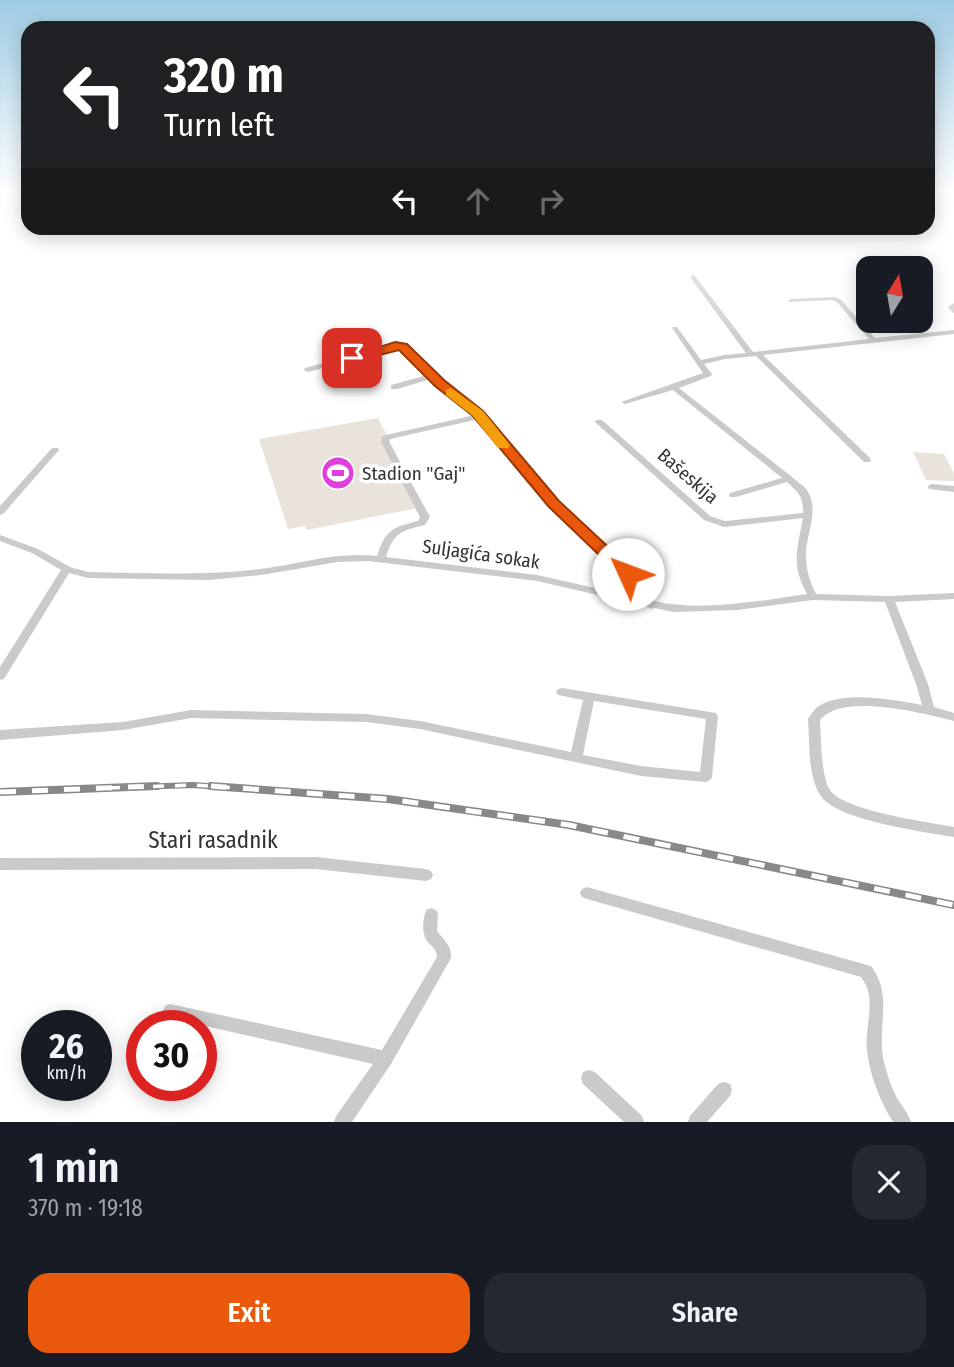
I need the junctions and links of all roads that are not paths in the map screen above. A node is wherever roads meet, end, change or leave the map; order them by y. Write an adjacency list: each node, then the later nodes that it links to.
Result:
1 (693, 277): 8 (street)
2 (791, 301): 7 (street)
3 (954, 305): 4 (street)
4 (954, 311)
5 (675, 328): 9 (street)
6 (954, 332): 7 (street)
7 (873, 340): 8 (street)
8 (754, 353): 9 (street); 18 (street)
9 (699, 363): 13 (street)
10 (309, 370): 11 (street)
11 (432, 376): 12 (street); 15 (street)
12 (394, 387)
13 (674, 387): 14 (street); 19 (street)
14 (625, 402)
15 (480, 416): 26 (street); 31 (street)
16 (599, 422): 24 (street, Bašeskija)
17 (55, 450): 23 (street)
18 (867, 460)
19 (789, 479): 22 (street); 24 (street)
20 (932, 487): 21 (street)
21 (954, 489)
22 (733, 495)
23 (0, 512)
24 (808, 515): 29 (street)
25 (0, 538): 27 (street, Suljagića sokak)
26 (381, 559): 27 (street, Suljagića sokak); 31 (street, Suljagića sokak)
27 (67, 569): 32 (street)
28 (954, 596): 30 (street, Suljagića sokak)
29 (813, 597): 30 (street, Suljagića sokak); 31 (street, Suljagića sokak)
30 (889, 599): 35 (street)
31 (651, 606)
32 (0, 676)
33 (562, 692): 34 (street)
34 (589, 696): 38 (street); 38 (street)
35 (929, 710): 36 (street); 39 (street)
36 (954, 717)
37 (0, 735): 38 (street)
38 (576, 758)
39 (954, 832)
40 (0, 864): 41 (street, Stari rasadnik)
41 (425, 875)
42 (587, 893): 51 (street)
43 (431, 914): 45 (street)
44 (217, 1021): 45 (street)
45 (386, 1059): 48 (street)
46 (589, 1078): 49 (street)
47 (724, 1090): 50 (street)
48 (342, 1122)
49 (636, 1122)
50 (696, 1122)
51 (903, 1122)

